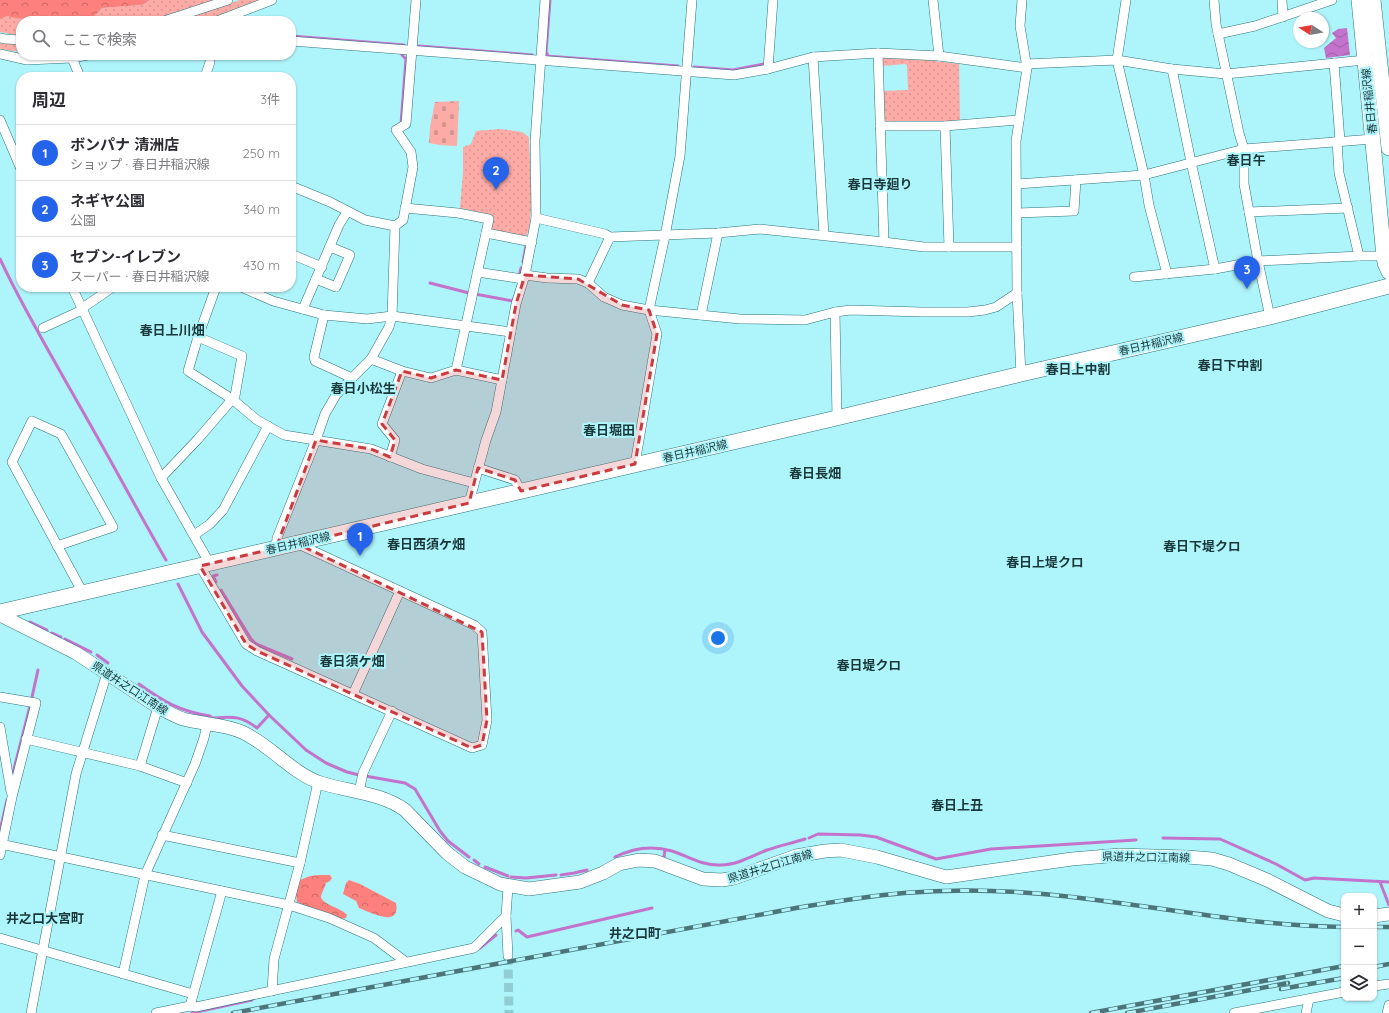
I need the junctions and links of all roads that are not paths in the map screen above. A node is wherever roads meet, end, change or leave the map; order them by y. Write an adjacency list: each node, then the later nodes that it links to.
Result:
1 (228, 0): 15 (street)
2 (272, 0): 16 (street)
3 (416, 0): 22 (street)
4 (545, 0): 31 (street)
5 (692, 0): 39 (street)
6 (773, 0): 37 (street)
7 (933, 0): 25 (street)
8 (1022, 0): 36 (street)
9 (1126, 0): 32 (street)
10 (1214, 0): 18 (street)
11 (1282, 0): 17 (street)
12 (1332, 0): 17 (street)
13 (1359, 0): 33 (main road, 春日井稲沢線)
14 (1373, 0): 49 (main road, 春日井稲沢線)
15 (179, 16)
16 (230, 16)
17 (1283, 17): 18 (street)
18 (1218, 34): 42 (street)
19 (0, 38): 20 (street)
20 (16, 40)
21 (296, 41): 22 (street)
22 (412, 50): 31 (street); 57 (street)
23 (878, 53): 25 (street); 27 (street); 45 (street)
24 (0, 54): 26 (street)
25 (939, 56): 36 (street)
26 (16, 57)
27 (813, 58): 37 (street); 66 (street)
28 (0, 59): 29 (street)
29 (16, 60)
30 (73, 60): 40 (street)
31 (541, 60): 39 (street); 62 (street)
32 (1117, 60): 36 (street); 38 (street); 53 (street)
33 (1365, 60): 35 (street); 47 (main road, 春日井稲沢線)
34 (210, 62): 41 (street)
35 (1334, 63): 42 (street); 48 (street)
36 (1026, 66): 44 (street)
37 (768, 69): 39 (street)
38 (1172, 69): 42 (street); 52 (street)
39 (686, 71): 67 (street)
40 (78, 72)
41 (206, 72)
42 (1226, 74): 50 (street)
43 (0, 120): 51 (street)
44 (1019, 120): 46 (street); 55 (street)
45 (880, 126): 46 (street); 70 (street)
46 (945, 126): 72 (street)
47 (1373, 139): 48 (street); 76 (main road, 春日井稲沢線)
48 (1339, 141): 50 (street); 58 (street)
49 (1389, 148)
50 (1244, 149): 52 (street); 60 (street)
51 (16, 157)
52 (1191, 162): 53 (street); 79 (street)
53 (1144, 175): 54 (street); 82 (street)
54 (1076, 180): 55 (street); 61 (street)
55 (1017, 184): 61 (street)
56 (296, 188): 59 (street)
57 (405, 208): 63 (street); 64 (street)
58 (1348, 208): 60 (street); 75 (street)
59 (347, 212): 63 (street); 71 (street)
60 (1249, 212): 77 (street)
61 (1017, 213): 73 (street)
62 (536, 218): 68 (street); 69 (street)
63 (395, 226): 99 (street)
64 (486, 233): 69 (street); 80 (street)
65 (718, 233): 66 (street); 67 (street); 97 (street)
66 (824, 235): 70 (street)
67 (665, 236): 68 (street); 95 (street)
68 (610, 237): 86 (street)
69 (532, 242): 83 (street)
70 (884, 242): 72 (street)
71 (330, 247): 78 (street); 85 (street)
72 (949, 247): 73 (street)
73 (1017, 247): 92 (street)
74 (296, 256): 78 (street)
75 (1359, 256): 76 (street); 77 (street)
76 (1384, 256): 81 (main road, 春日井稲沢線)
77 (1258, 261): 79 (street); 100 (street)
78 (322, 267): 85 (street)
79 (1215, 269): 82 (street)
80 (477, 272): 83 (street); 101 (street)
81 (1389, 272)
82 (1167, 274): 84 (street)
83 (524, 277): 86 (street); 103 (street)
84 (1134, 277)
85 (316, 279): 94 (street)
86 (588, 283): 95 (street)
87 (1389, 286): 100 (main road, 春日井稲沢線)
88 (74, 292): 93 (street)
89 (106, 292): 93 (street)
90 (214, 292): 104 (street)
91 (252, 292): 94 (street)
92 (1018, 293): 96 (street); 108 (street)
93 (82, 309): 102 (street); 118 (street)
94 (303, 309): 98 (street)
95 (649, 310): 97 (street); 116 (street)
96 (835, 312): 97 (street); 112 (street)
97 (701, 314)
98 (324, 315): 99 (street); 109 (street)
99 (392, 316): 101 (street); 105 (street)
100 (1270, 317): 108 (main road, 春日井稲沢線)
101 (465, 326): 103 (street); 106 (street)
102 (43, 328)
103 (511, 332): 110 (street)
104 (198, 338): 111 (street); 111 (street)
105 (371, 359): 107 (street); 109 (street)
106 (456, 370): 107 (street); 110 (street)
107 (402, 371): 115 (street)
108 (1021, 374): 112 (main road, 春日井稲沢線)
109 (352, 378): 114 (street)
110 (502, 380): 117 (street)
111 (232, 399): 113 (street); 118 (street)
112 (837, 418): 116 (main road, 春日井稲沢線)
113 (268, 426): 114 (street); 122 (street)
114 (316, 440): 115 (street); 125 (street)
115 (390, 457): 119 (street)
116 (635, 464): 120 (main road, 春日井稲沢線)
117 (478, 468): 119 (street); 120 (street)
118 (161, 478): 122 (street)
119 (474, 483): 121 (street)
120 (521, 491): 121 (main road, 春日井稲沢線)
121 (469, 503): 123 (main road, 春日井稲沢線)
122 (194, 535): 126 (street)
123 (298, 544): 125 (main road, 春日井稲沢線); 127 (street)
124 (57, 546): 124 (street); 128 (street)
125 (276, 548): 126 (main road, 春日井稲沢線)
126 (205, 565): 128 (main road, 春日井稲沢線); 131 (street)
127 (400, 591): 131 (street); 134 (street)
128 (83, 593): 129 (main road, 春日井稲沢線)
129 (0, 614): 130 (main road, 県道井之口江南線)
130 (107, 673): 133 (main road, 県道井之口江南線); 138 (street)
131 (353, 694): 134 (street)
132 (0, 697): 137 (street)
133 (158, 707): 135 (main road, 県道井之口江南線); 139 (street)
134 (392, 711): 142 (street)
135 (207, 724): 140 (main road, 県道井之口江南線); 141 (street)
136 (0, 727): 143 (street)
137 (26, 740): 138 (street); 143 (street)
138 (82, 752): 139 (street); 147 (street)
139 (140, 766): 141 (street)
140 (318, 782): 142 (main road, 県道井之口江南線); 148 (street)
141 (187, 783): 144 (street)
142 (359, 792): 150 (main road, 県道井之口江南線)
143 (12, 797): 145 (street)
144 (162, 835): 148 (street); 149 (street)
145 (1, 844): 146 (street); 147 (street)
146 (0, 855)
147 (60, 857): 149 (street); 158 (street)
148 (300, 863): 152 (street)
149 (145, 875): 151 (street); 161 (street)
150 (508, 887): 153 (main road, 県道井之口江南線); 155 (street)
151 (222, 891): 152 (street); 166 (street)
152 (289, 905): 160 (street); 164 (street)
153 (1341, 914)
154 (1389, 914): 156 (main road)
155 (506, 916): 159 (street); 160 (street)
156 (1377, 916)
157 (0, 938): 158 (street)
158 (43, 950): 161 (street); 170 (street)
159 (508, 956)
160 (406, 962): 164 (street)
161 (123, 974): 166 (street)
162 (1389, 984): 163 (street)
163 (1377, 986)
164 (272, 990): 169 (street)
165 (1341, 993): 167 (street)
166 (193, 994): 169 (street)
167 (1309, 999): 172 (street); 173 (street)
168 (1389, 1005): 174 (street)
169 (190, 1006): 171 (street)
170 (31, 1013)
171 (156, 1013)
172 (1234, 1013)
173 (1306, 1013)
174 (1387, 1013)

